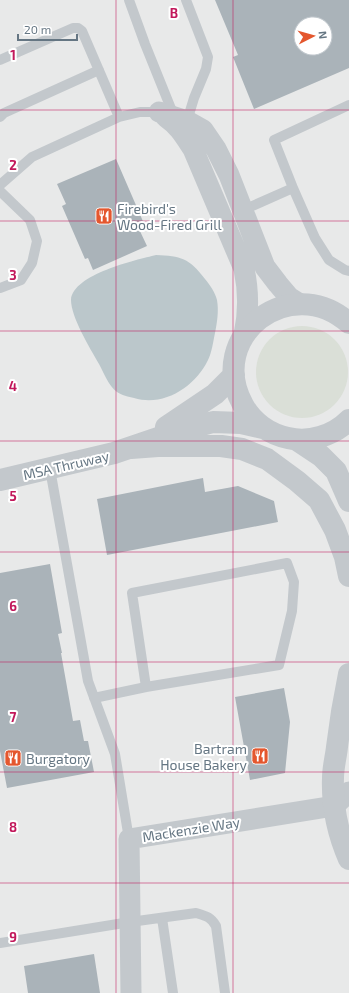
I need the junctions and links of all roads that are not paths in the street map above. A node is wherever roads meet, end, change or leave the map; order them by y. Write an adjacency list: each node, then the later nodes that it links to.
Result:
1 (130, 0): 6 (lane)
2 (186, 0): 6 (lane)
3 (0, 60): 4 (lane)
4 (99, 70): 7 (lane); 8 (lane)
5 (349, 105): 10 (lane)
6 (173, 116): 8 (lane); 12 (street); 13 (street)
7 (0, 117)
8 (119, 117): 9 (lane)
9 (0, 185)
10 (293, 188): 12 (lane); 14 (lane)
11 (0, 191): 15 (lane)
12 (243, 210): 13 (lane); 16 (street)
13 (222, 218): 18 (street)
14 (349, 271)
15 (0, 288)
16 (300, 304): 17 (street); 18 (street)
17 (347, 320)
18 (244, 335): 19 (street)
19 (234, 375): 21 (street); 23 (street, MSA Thruway)
20 (349, 420): 22 (street)
21 (263, 428): 22 (street); 23 (street, MSA Thruway)
22 (297, 440): 26 (street)
23 (131, 448): 24 (street, MSA Thruway); 27 (street)
24 (50, 469): 25 (street, MSA Thruway); 30 (lane)
25 (0, 480)
26 (349, 501)
27 (349, 576)
28 (349, 674): 31 (street)
29 (146, 687): 29 (lane); 30 (lane)
30 (94, 698): 32 (lane)
31 (342, 799): 32 (street, Mackenzie Way); 33 (street)
32 (129, 839): 35 (street, Mackenzie Way)
33 (349, 859)
34 (162, 918): 35 (lane); 38 (lane); 39 (lane)
35 (130, 922): 36 (lane); 37 (street, Mackenzie Way)
36 (0, 943)
37 (131, 993)
38 (173, 993)
39 (226, 993)

